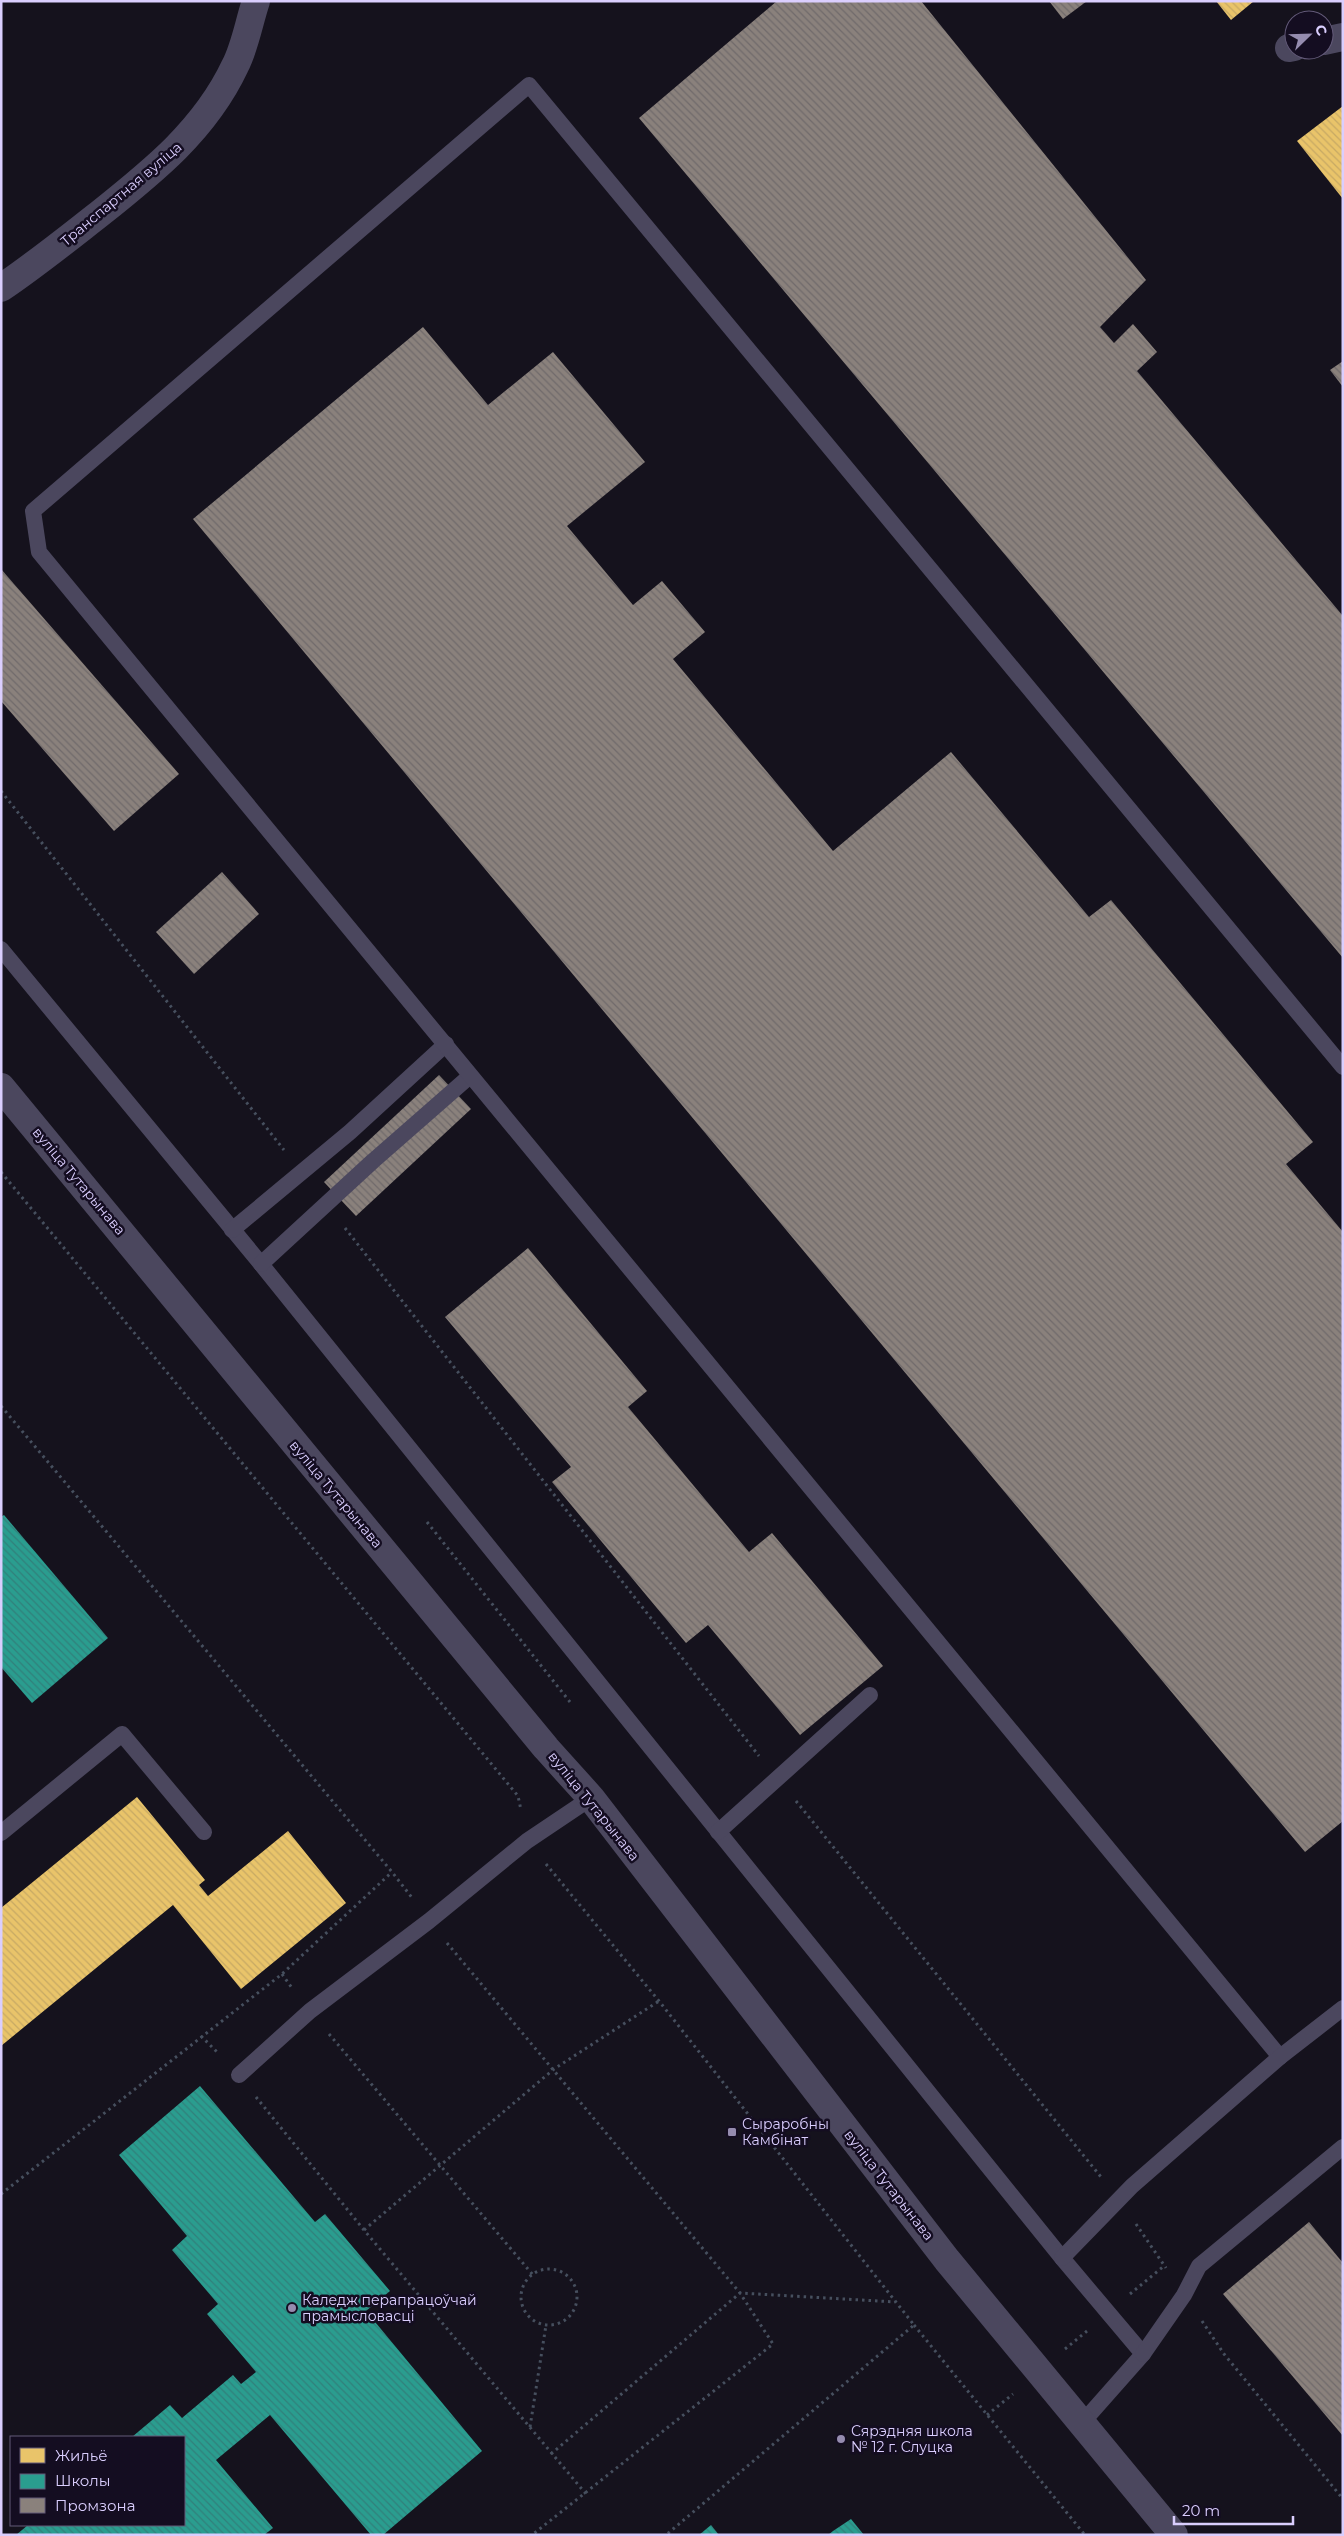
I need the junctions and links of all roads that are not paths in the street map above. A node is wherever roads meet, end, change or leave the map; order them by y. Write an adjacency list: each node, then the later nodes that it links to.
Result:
1 (256, 1): 2 (street, Транспартная вуліца)
2 (3, 283)
3 (1, 949): 8 (lane)
4 (446, 1044): 5 (lane); 6 (lane); 8 (lane)
5 (1343, 1068)
6 (470, 1076): 9 (lane); 16 (lane)
7 (1, 1088): 11 (street, вуліца Тутарынава)
8 (232, 1230): 9 (lane)
9 (261, 1264): 13 (lane)
10 (870, 1694): 13 (lane)
11 (591, 1798): 17 (lane); 21 (street, вуліца Тутарынава)
12 (204, 1832): 14 (lane)
13 (718, 1832): 19 (lane)
14 (1, 1833)
15 (1343, 2008): 16 (lane)
16 (1280, 2058): 19 (lane)
17 (239, 2075)
18 (1343, 2147): 20 (lane)
19 (1062, 2258): 20 (lane)
20 (1143, 2354): 21 (lane)
21 (1082, 2423): 22 (street, вуліца Тутарынава)
22 (1174, 2535)

